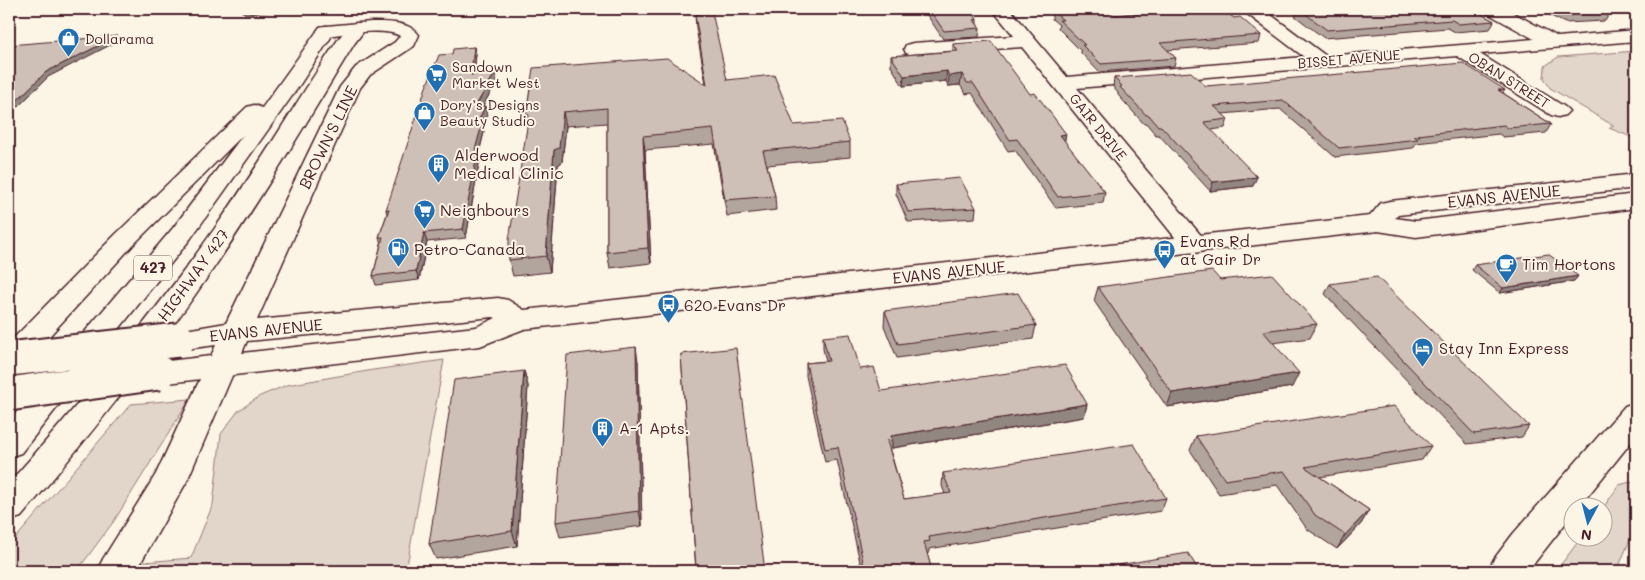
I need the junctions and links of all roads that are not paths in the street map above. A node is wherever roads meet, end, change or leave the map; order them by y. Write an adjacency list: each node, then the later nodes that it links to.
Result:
1 (1001, 9): 8 (main road, GAIR DRIVE)
2 (1252, 9): 12 (main road)
3 (1494, 9): 9 (main road)
4 (368, 10): 6 (main road)
5 (339, 13): 6 (main road)
6 (343, 33): 14 (main road, HIGHWAY 427); 21 (main road, BROWN'S LINE); 27 (main road, HIGHWAY 427 / 427)
7 (1636, 36): 9 (main road, BISSET AVENUE)
8 (1027, 41): 10 (main road); 13 (main road, GAIR DRIVE)
9 (1554, 42): 11 (main road, BISSET AVENUE)
10 (913, 49)
11 (1460, 50): 12 (main road, BISSET AVENUE); 15 (main road, OBAN STREET)
12 (1321, 61): 13 (main road, BISSET AVENUE)
13 (1063, 83): 19 (main road, GAIR DRIVE)
14 (290, 85): 22 (main road); 26 (main road, HIGHWAY 427 / 427)
15 (1558, 111)
16 (1636, 181): 18 (main road, EVANS AVENUE)
17 (1636, 201): 18 (main road, EVANS AVENUE)
18 (1378, 223): 19 (main road, EVANS AVENUE)
19 (1195, 245): 20 (main road, EVANS AVENUE)
20 (519, 320): 21 (main road, EVANS AVENUE); 23 (main road, EVANS AVENUE)
21 (236, 332): 22 (main road, EVANS AVENUE, bridge); 23 (main road)
22 (9, 360)
23 (222, 364): 24 (main road, EVANS AVENUE, bridge); 28 (main road)
24 (9, 394)
25 (1636, 414): 29 (main road)
26 (9, 444)
27 (9, 507)
28 (116, 571)
29 (1507, 571)

